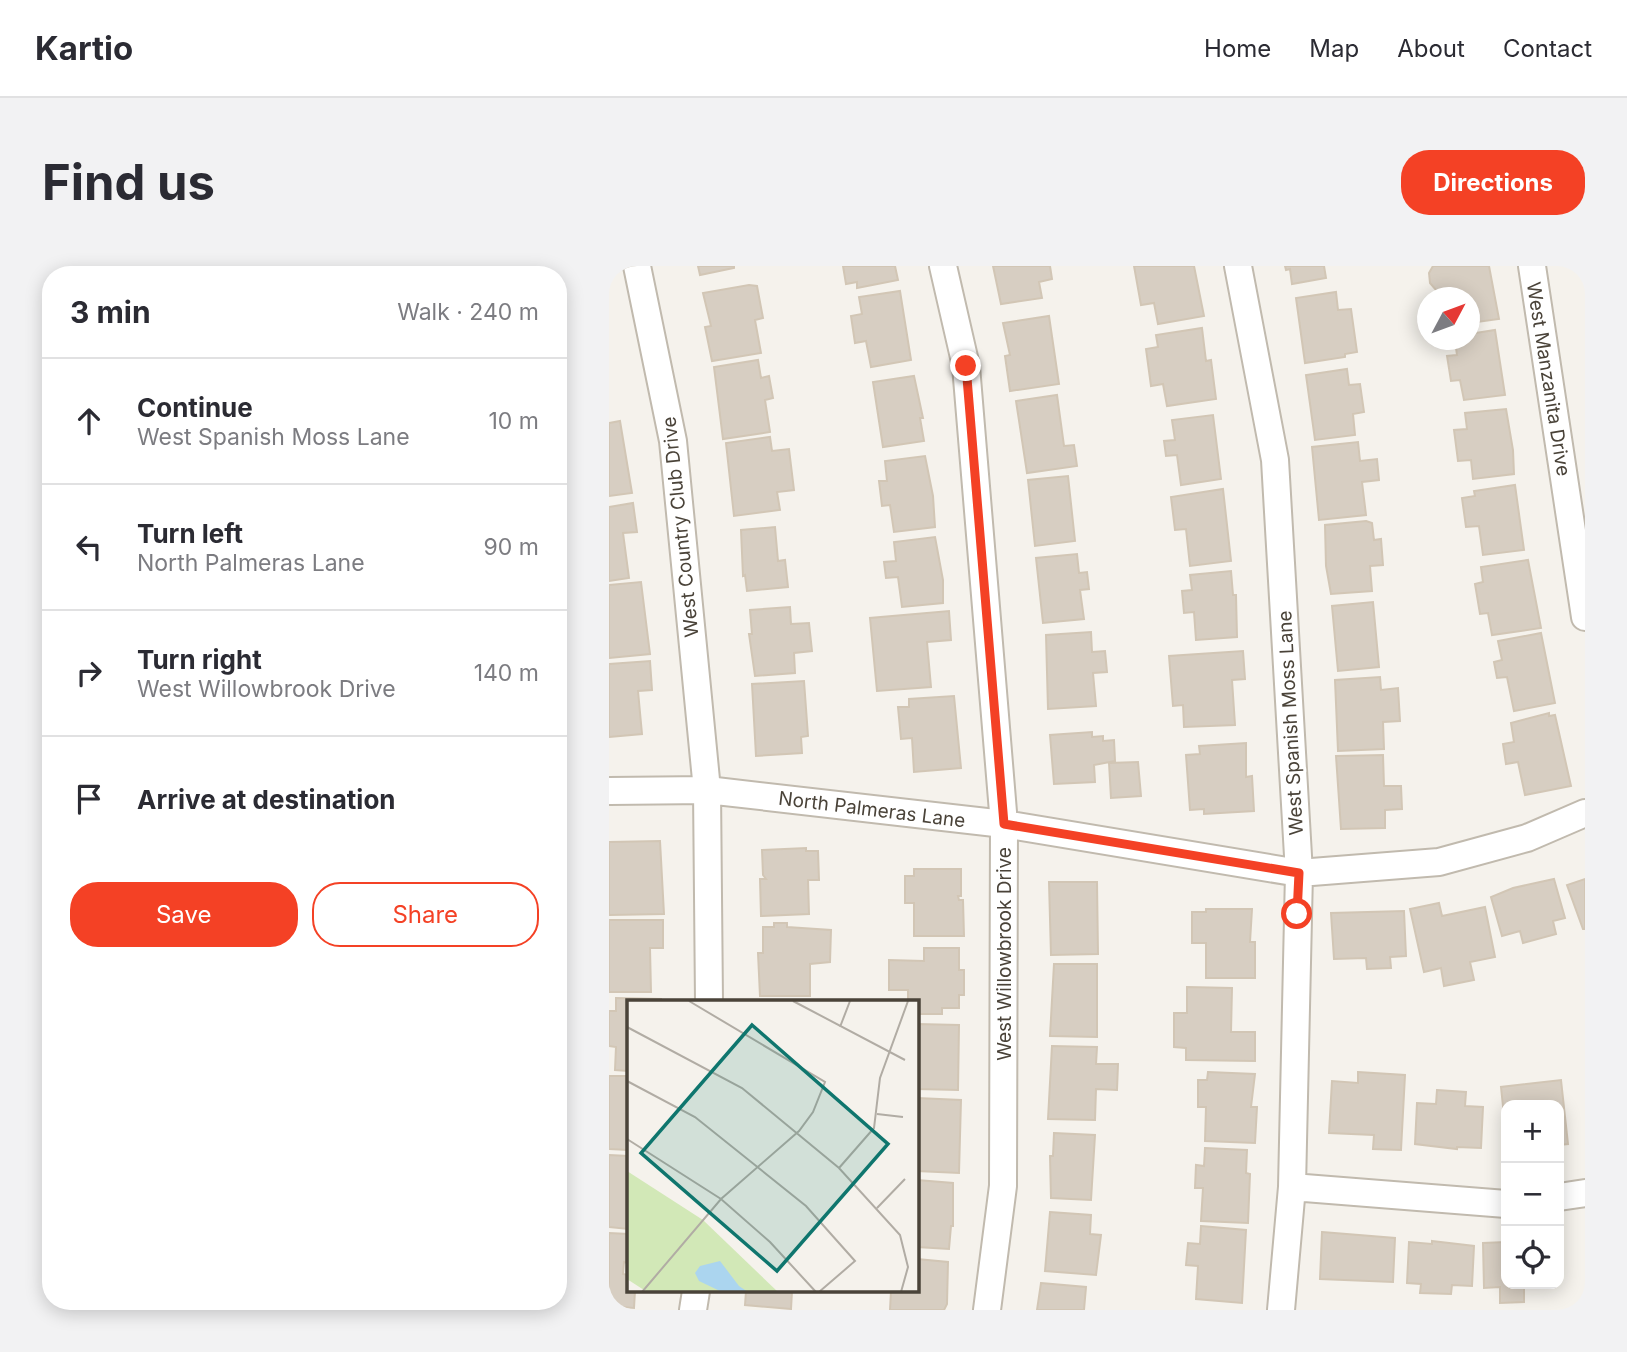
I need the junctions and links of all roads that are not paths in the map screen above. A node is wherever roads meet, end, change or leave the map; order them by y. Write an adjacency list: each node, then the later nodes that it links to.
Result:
1 (638, 266): 6 (street, West Country Club Drive)
2 (943, 266): 9 (street, West Willowbrook Drive)
3 (1238, 266): 10 (street, West Spanish Moss Lane)
4 (1532, 266): 5 (street, West Manzanita Drive)
5 (1585, 617)
6 (707, 790): 7 (street, North Palmeras Lane); 9 (street, North Palmeras Lane); 11 (street, West Country Club Drive)
7 (609, 791)
8 (1585, 813): 10 (street)
9 (1004, 824): 10 (street, North Palmeras Lane); 18 (street, West Willowbrook Drive)
10 (1299, 873): 12 (street, West Spanish Moss Lane)
11 (709, 1000)
12 (1292, 1186): 15 (street); 19 (street, West Spanish Moss Lane)
13 (1585, 1193): 14 (street)
14 (1564, 1196)
15 (1501, 1204)
16 (695, 1292): 17 (street)
17 (693, 1310)
18 (987, 1310)
19 (1281, 1310)

